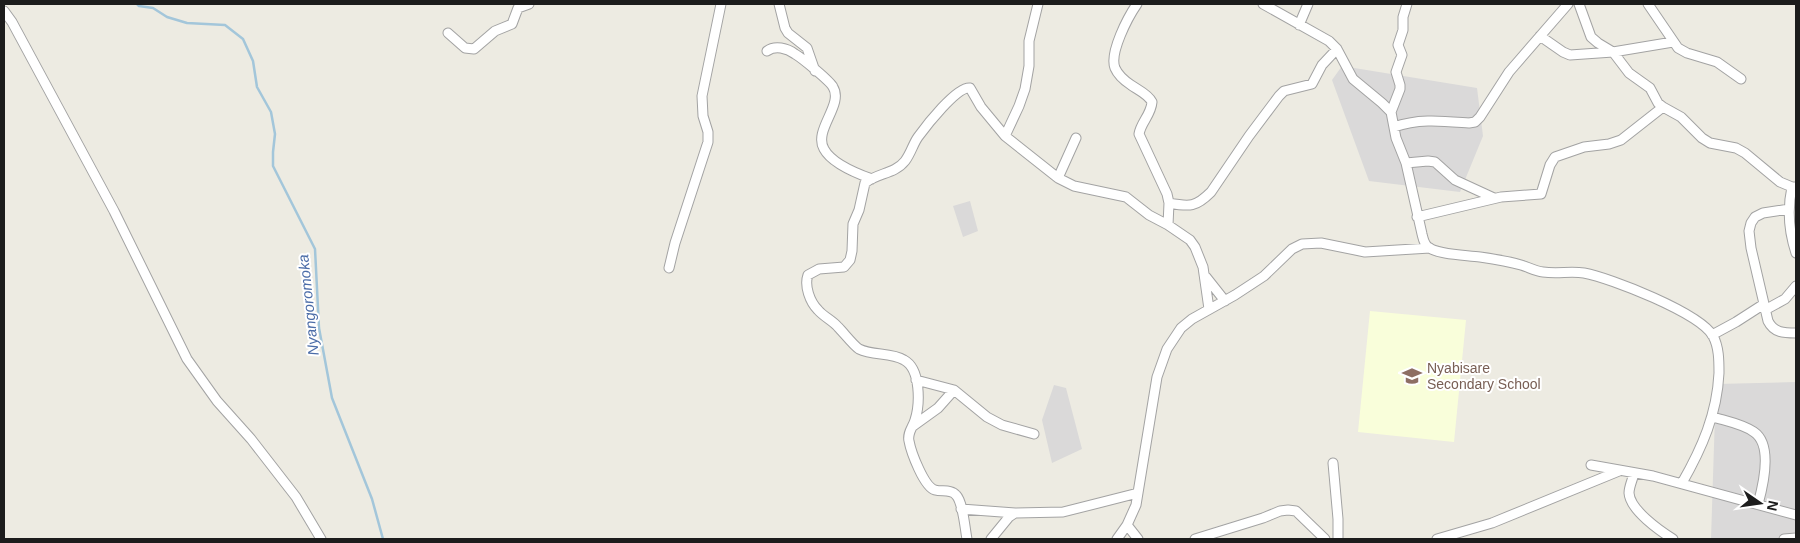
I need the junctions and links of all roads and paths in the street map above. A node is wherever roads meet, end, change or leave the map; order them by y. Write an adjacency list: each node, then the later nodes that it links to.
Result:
1 (529, 4): 14 (street)
2 (721, 4): 38 (street)
3 (779, 4): 20 (street)
4 (1038, 4): 25 (street)
5 (1137, 4): 32 (street)
6 (1263, 4): 13 (street)
7 (1308, 4): 13 (street)
8 (1407, 4): 23 (street)
9 (1568, 4): 15 (street)
10 (1580, 4): 19 (street)
11 (1648, 4): 16 (street)
12 (4, 10): 63 (street)
13 (1299, 25): 17 (street)
14 (448, 32)
15 (1540, 36): 19 (street); 24 (street)
16 (1673, 42): 19 (street); 21 (street)
17 (1337, 48): 23 (street); 32 (street)
18 (766, 51): 20 (street)
19 (1613, 52): 22 (street)
20 (815, 71): 29 (street)
21 (1741, 79)
22 (1662, 107): 30 (street); 31 (street)
23 (1391, 112): 24 (street)
24 (1394, 128): 27 (street)
25 (1005, 136): 28 (street); 29 (street)
26 (1076, 138): 28 (street)
27 (1406, 164): 31 (street); 34 (street)
28 (1058, 178): 35 (street)
29 (872, 179): 46 (street)
30 (1794, 187): 33 (street)
31 (1494, 198): 34 (street)
32 (1169, 202): 35 (street)
33 (1789, 209): 37 (street); 42 (street)
34 (1418, 217): 36 (street)
35 (1168, 225): 39 (street)
36 (1430, 248): 41 (street); 45 (street)
37 (1796, 254)
38 (669, 268)
39 (1206, 277): 41 (street); 43 (street)
40 (1796, 286): 42 (street)
41 (1225, 301): 43 (street)
42 (1764, 307): 44 (street); 45 (street)
43 (1209, 309): 56 (street)
44 (1796, 333)
45 (1712, 335): 48 (street)
46 (916, 380): 47 (street); 49 (street)
47 (954, 390): 49 (street); 50 (street)
48 (1713, 417): 55 (street); 57 (street)
49 (912, 426): 58 (street)
50 (1034, 434)
51 (1333, 463): 70 (street)
52 (1591, 465): 53 (street)
53 (1620, 471): 54 (street); 71 (street)
54 (1634, 473): 55 (street); 72 (street)
55 (1682, 483): 57 (street)
56 (1138, 493): 59 (street); 61 (street)
57 (1758, 504): 60 (street)
58 (961, 509): 59 (street); 64 (street)
59 (1015, 513): 65 (street)
60 (1796, 515)
61 (1127, 525): 66 (street); 67 (street)
62 (1796, 538): 73 (street)
63 (321, 539)
64 (966, 539)
65 (990, 539)
66 (1117, 539)
67 (1138, 539)
68 (1195, 539): 69 (street)
69 (1325, 539)
70 (1338, 539)
71 (1437, 539)
72 (1673, 539)
73 (1784, 539)

